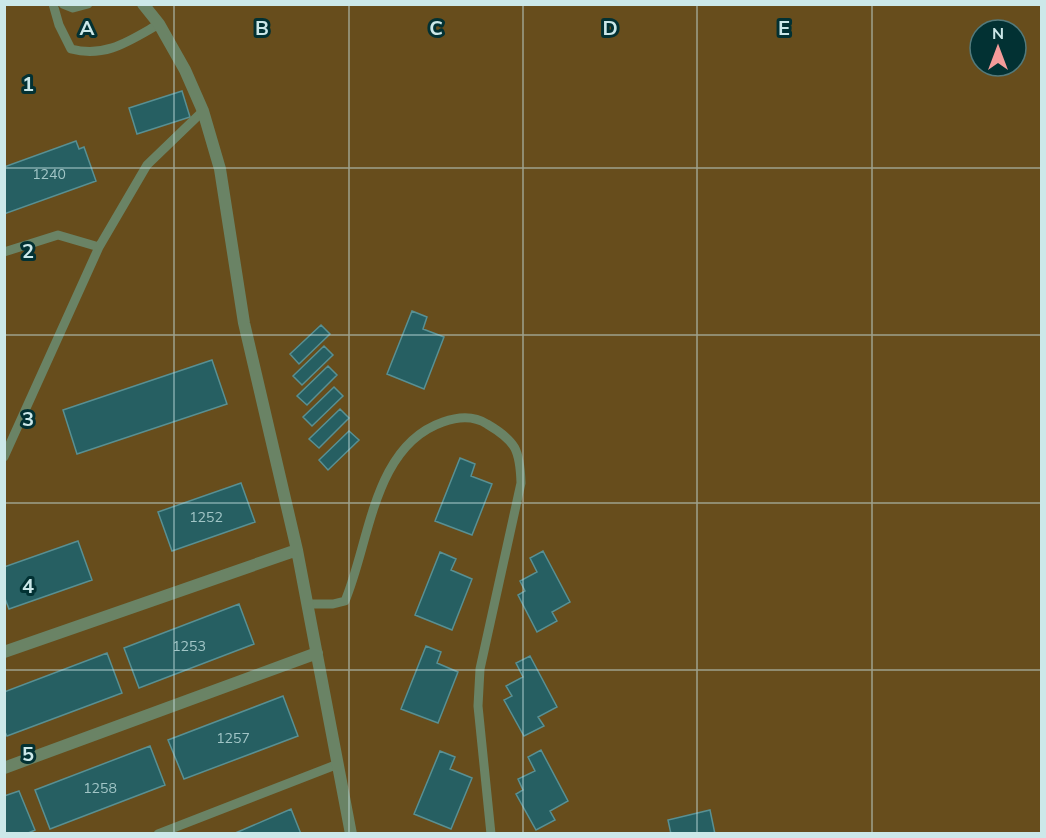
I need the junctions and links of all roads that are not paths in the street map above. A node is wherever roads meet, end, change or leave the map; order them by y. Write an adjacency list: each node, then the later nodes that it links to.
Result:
1 (53, 4): 5 (lane)
2 (63, 4): 3 (lane)
3 (88, 4)
4 (142, 4): 5 (street)
5 (159, 24): 6 (street)
6 (203, 111): 7 (lane); 10 (street)
7 (99, 247): 8 (lane); 9 (lane)
8 (4, 252)
9 (4, 457)
10 (297, 550): 11 (street); 12 (street)
11 (307, 604): 13 (street); 18 (lane)
12 (4, 652)
13 (317, 653): 14 (street); 15 (street)
14 (338, 764): 16 (lane); 17 (street)
15 (4, 768)
16 (158, 834)
17 (351, 834)
18 (491, 834)

